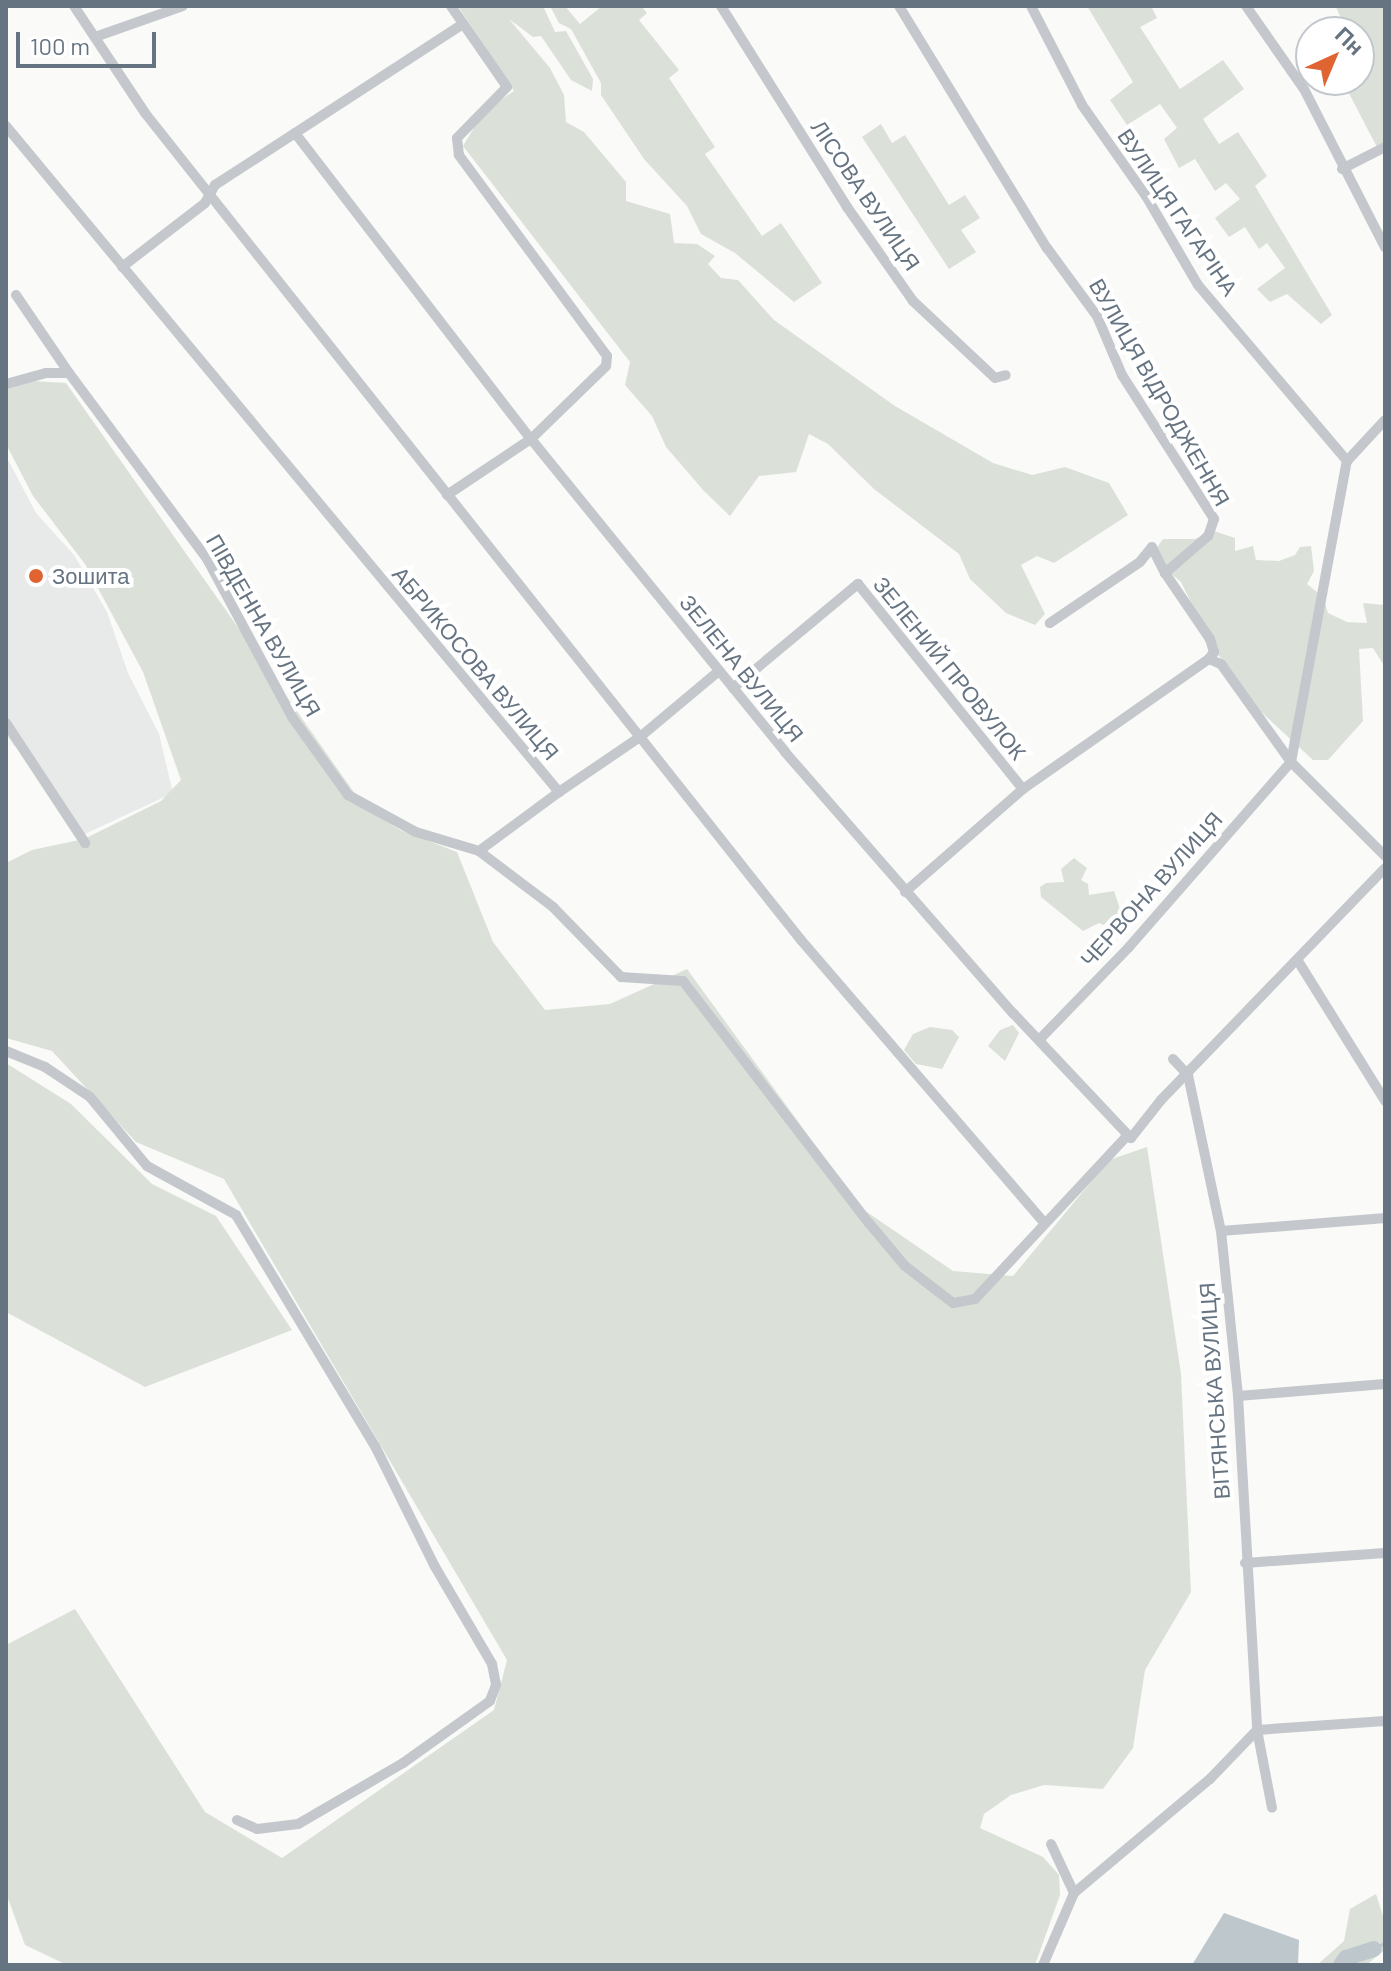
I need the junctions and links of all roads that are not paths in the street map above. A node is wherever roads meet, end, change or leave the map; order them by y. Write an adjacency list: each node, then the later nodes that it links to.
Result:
1 (74, 6): 9 (street)
2 (183, 6): 9 (street)
3 (451, 6): 8 (street)
4 (721, 6): 19 (street, ЛІСОВА ВУЛИЦЯ)
5 (899, 6): 25 (street, ВУЛИЦЯ ВІДРОДЖЕННЯ)
6 (1031, 6): 23 (street, ВУЛИЦЯ ГАГАРІНА)
7 (1246, 6): 13 (street)
8 (463, 24): 11 (street); 22 (street)
9 (95, 37): 14 (street)
10 (6, 126): 16 (street, АБРИКОСОВА ВУЛИЦЯ)
11 (295, 133): 14 (street); 22 (street, ЗЕЛЕНА ВУЛИЦЯ)
12 (1385, 147): 13 (street)
13 (1342, 169): 15 (street)
14 (209, 193): 16 (street); 24 (street)
15 (1385, 247)
16 (122, 267): 34 (street, АБРИКОСОВА ВУЛИЦЯ)
17 (16, 295): 18 (street, ПІВДЕННА ВУЛИЦЯ)
18 (69, 373): 20 (street); 36 (street, ПІВДЕННА ВУЛИЦЯ)
19 (1006, 375)
20 (6, 384)
21 (1385, 420): 23 (street)
22 (531, 439): 24 (street); 28 (street, ЗЕЛЕНА ВУЛИЦЯ)
23 (1347, 461): 32 (street)
24 (447, 495): 31 (street)
25 (1165, 573): 26 (street); 27 (street)
26 (1050, 623)
27 (1209, 659): 32 (street); 33 (street)
28 (719, 671): 29 (street, ЗЕЛЕНА ВУЛИЦЯ); 31 (street, АБРИКОСОВА ВУЛИЦЯ)
29 (733, 688): 33 (street, ЗЕЛЕНИЙ ПРОВУЛОК); 39 (street, ЗЕЛЕНА ВУЛИЦЯ)
30 (6, 723): 35 (street)
31 (640, 737): 34 (street, АБРИКОСОВА ВУЛИЦЯ); 50 (street)
32 (1291, 762): 37 (street); 41 (street, ЧЕРВОНА ВУЛИЦЯ)
33 (1023, 789): 39 (street)
34 (559, 792): 36 (street)
35 (85, 843)
36 (479, 851): 50 (street)
37 (1385, 856)
38 (1385, 868): 40 (street)
39 (905, 892): 41 (street, ЗЕЛЕНА ВУЛИЦЯ)
40 (1298, 961): 44 (street); 47 (street)
41 (1039, 1040): 48 (street, ЗЕЛЕНА ВУЛИЦЯ)
42 (6, 1051): 59 (street)
43 (1173, 1059): 44 (street)
44 (1188, 1075): 45 (street); 46 (street, ВІТЯНСЬКА ВУЛИЦЯ)
45 (1176, 1088): 46 (street); 48 (street)
46 (1189, 1095): 51 (street, ВІТЯНСЬКА ВУЛИЦЯ)
47 (1385, 1101)
48 (1128, 1135): 50 (street)
49 (1385, 1218): 51 (street)
50 (1043, 1221)
51 (1221, 1231): 53 (street, ВІТЯНСЬКА ВУЛИЦЯ)
52 (1385, 1384): 53 (street)
53 (1238, 1396): 55 (street, ВІТЯНСЬКА ВУЛИЦЯ)
54 (1385, 1553): 55 (street)
55 (1245, 1563): 57 (street, ВІТЯНСЬКА ВУЛИЦЯ)
56 (1385, 1721): 57 (street)
57 (1257, 1730): 58 (street, ВІТЯНСЬКА ВУЛИЦЯ); 61 (street)
58 (1272, 1808)
59 (237, 1820)
60 (1051, 1844): 61 (street)
61 (1074, 1893): 62 (street)
62 (1043, 1965)

